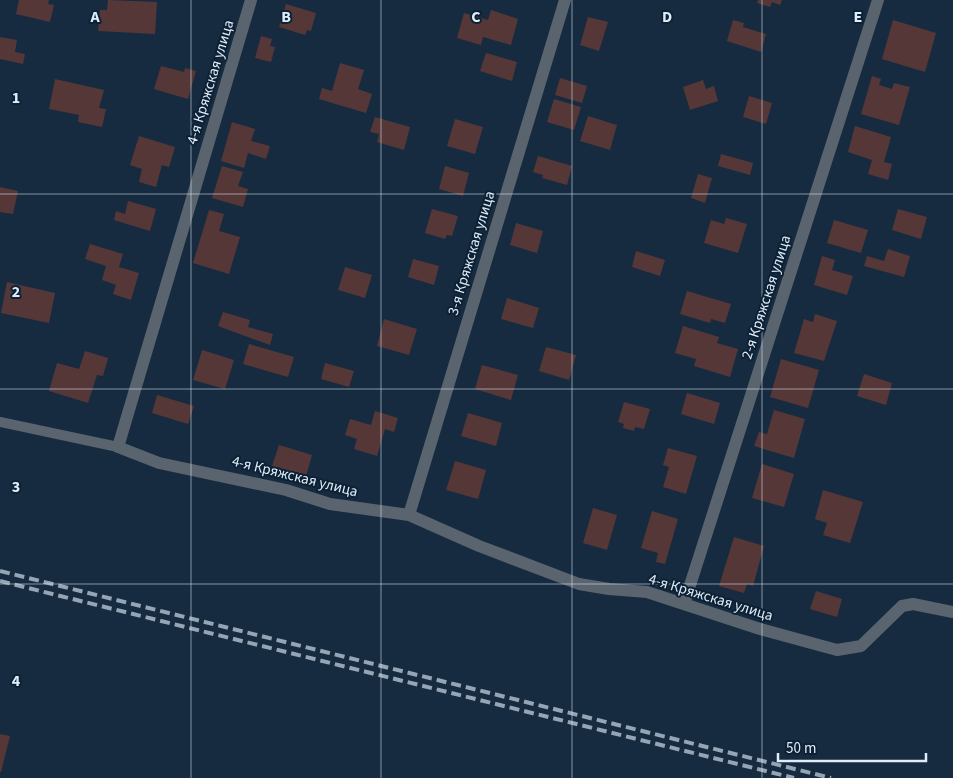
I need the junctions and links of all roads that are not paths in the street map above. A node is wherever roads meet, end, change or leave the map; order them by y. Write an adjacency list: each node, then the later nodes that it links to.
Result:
1 (251, 0): 5 (street, 4-я Кряжская улица)
2 (565, 0): 6 (street, 3-я Кряжская улица)
3 (878, 0): 7 (street, 2-я Кряжская улица)
4 (0, 422): 5 (lane)
5 (118, 447): 6 (street, 4-я Кряжская улица)
6 (409, 515): 7 (street, 4-я Кряжская улица)
7 (684, 604): 8 (street, 4-я Кряжская улица)
8 (953, 612)

